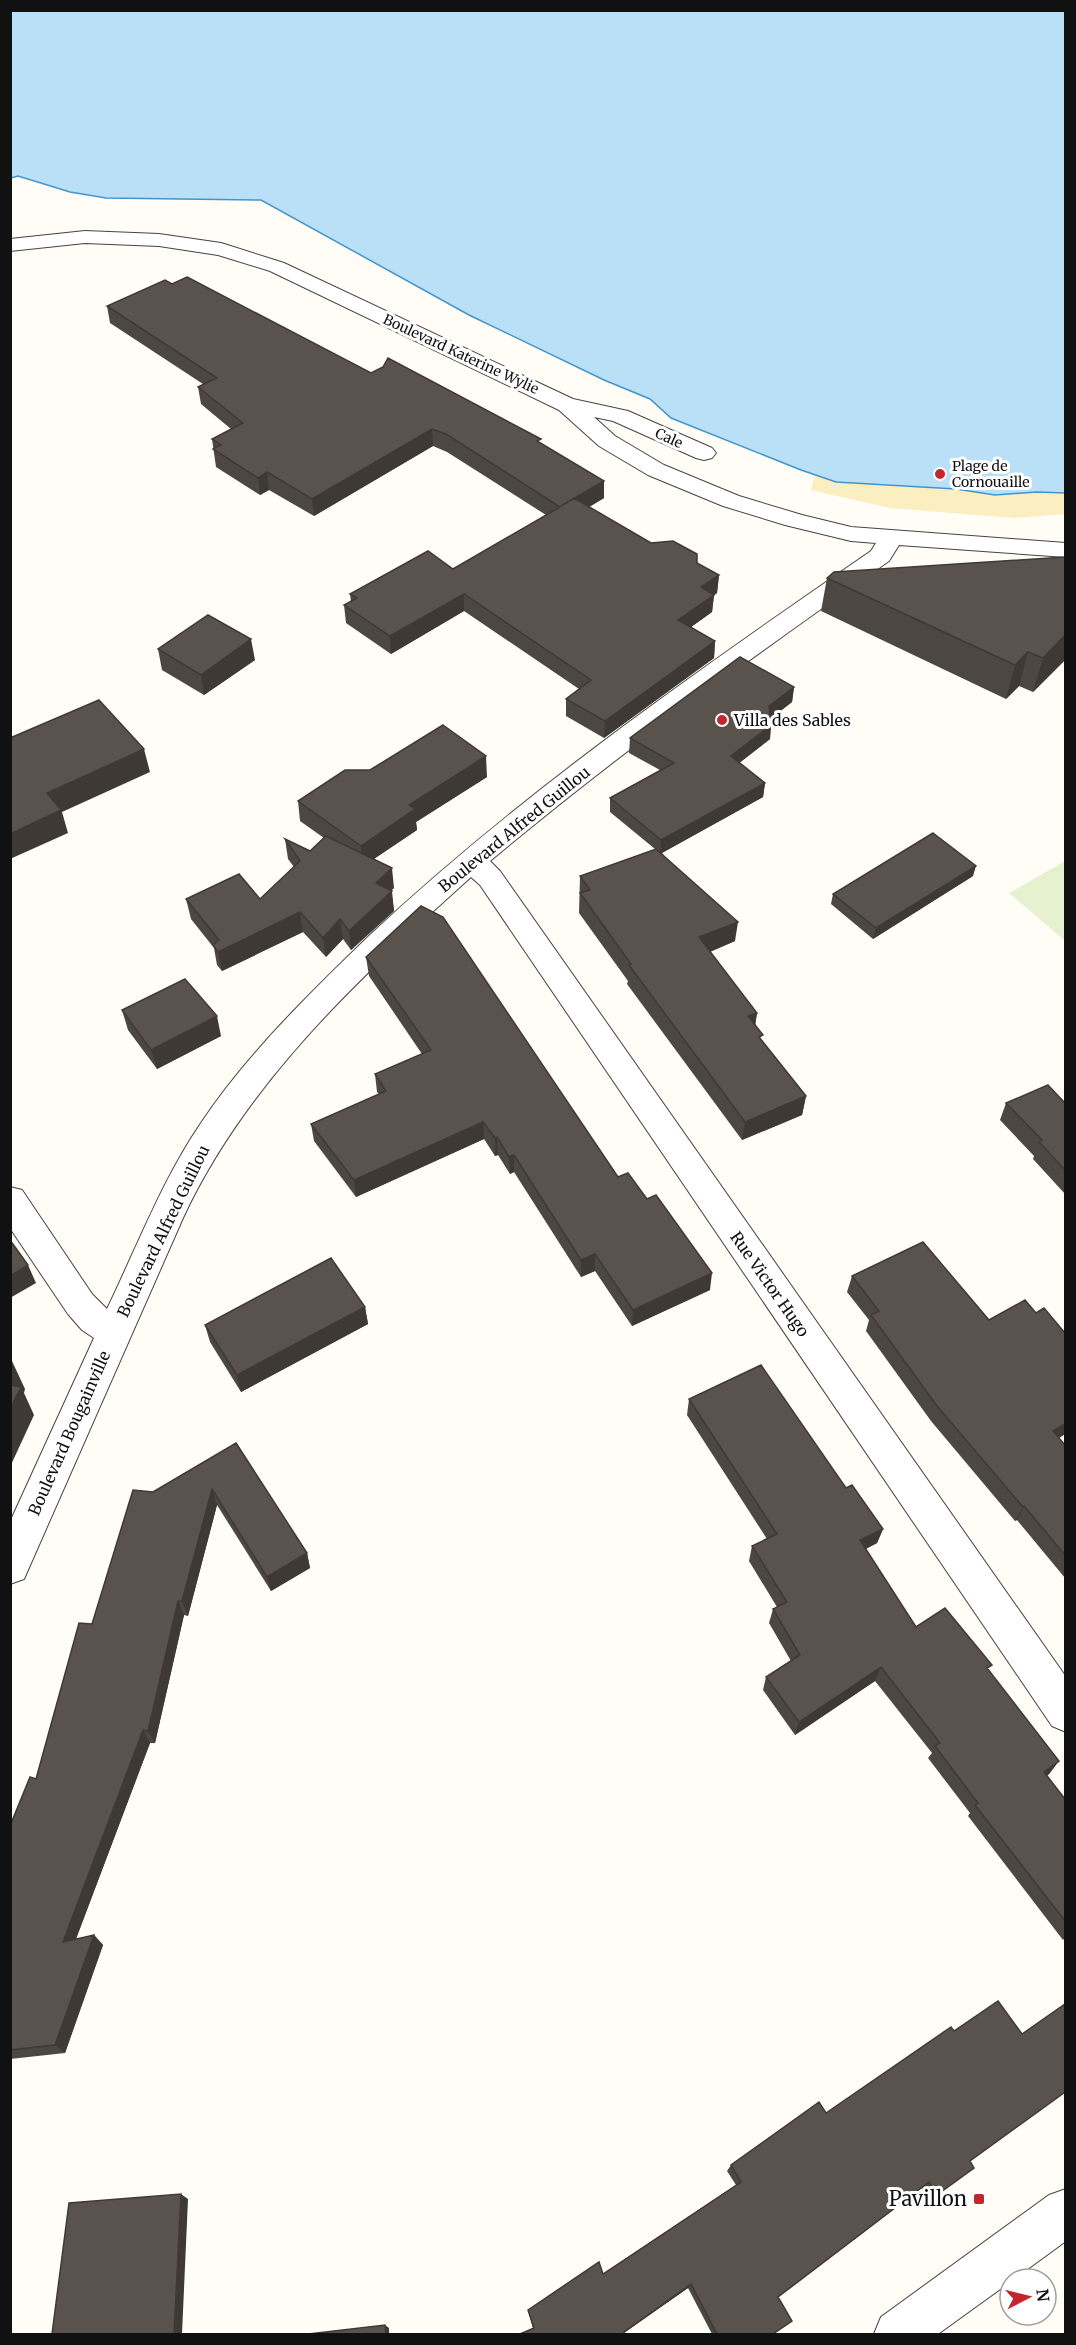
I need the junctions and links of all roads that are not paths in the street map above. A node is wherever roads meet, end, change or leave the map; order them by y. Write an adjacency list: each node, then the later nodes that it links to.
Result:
1 (10, 245): 2 (street, Boulevard Katerine Wylie)
2 (567, 405): 3 (street, Cale); 4 (street, Boulevard Katerine Wylie)
3 (704, 453)
4 (891, 538): 5 (street); 6 (street, Boulevard Alfred Guillou)
5 (1065, 550)
6 (471, 860): 8 (street, Boulevard Alfred Guillou); 10 (street, Rue Victor Hugo)
7 (10, 1200): 8 (street)
8 (113, 1332): 9 (street, Boulevard Bougainville)
9 (10, 1566)
10 (1065, 1712)
11 (1065, 2212): 12 (street)
12 (898, 2334)

